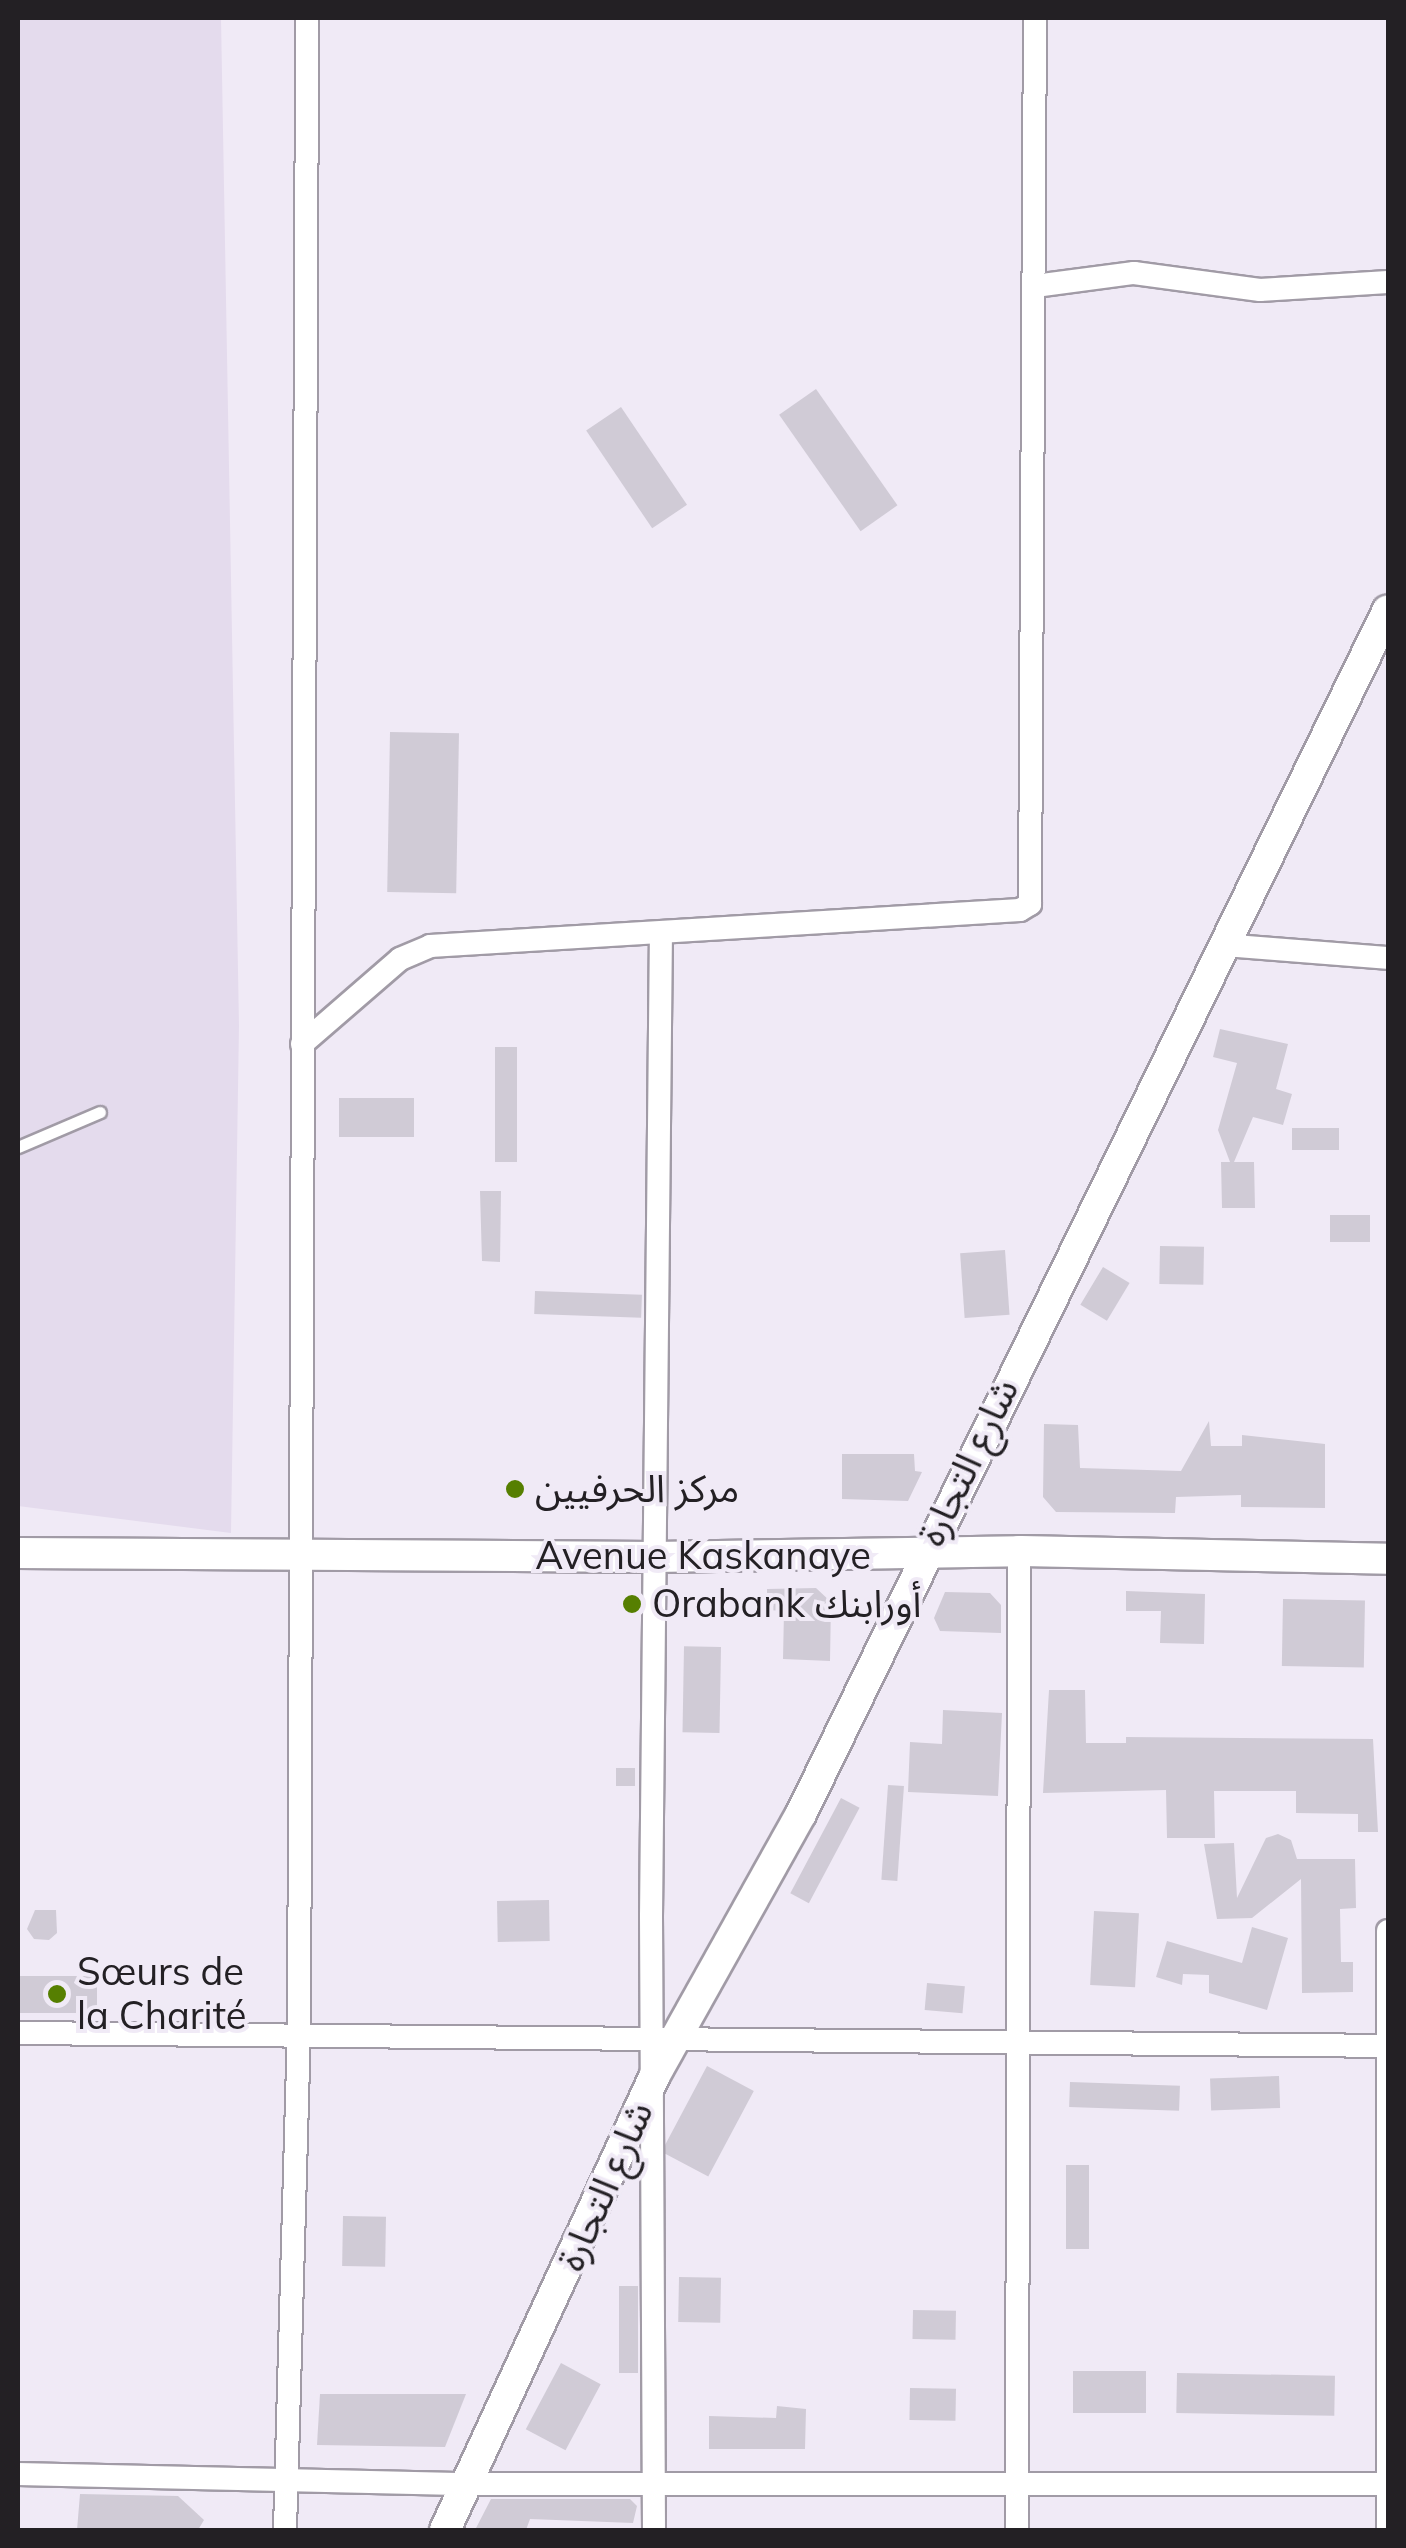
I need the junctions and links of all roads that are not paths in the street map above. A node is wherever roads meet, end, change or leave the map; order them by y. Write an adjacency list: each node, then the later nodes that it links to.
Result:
1 (307, 18): 9 (street)
2 (1035, 18): 4 (street)
3 (1388, 282): 4 (street)
4 (1035, 286): 6 (street)
5 (1388, 610): 7 (street, شارع التجارة)
6 (660, 935): 9 (street); 16 (street)
7 (1223, 946): 8 (street); 15 (street, شارع التجارة)
8 (1388, 958)
9 (302, 1044): 14 (street)
10 (100, 1112): 11 (lane)
11 (18, 1147)
12 (1019, 1551): 15 (street, Avenue Kaskanaye); 17 (street, Avenue Kaskanaye); 22 (street)
13 (18, 1553): 14 (street, Avenue Kaskanaye)
14 (297, 1553): 16 (street, Avenue Kaskanaye); 20 (street)
15 (922, 1556): 16 (street, Avenue Kaskanaye); 21 (street, شارع التجارة)
16 (654, 1557): 21 (street)
17 (1388, 1558)
18 (1388, 1932): 23 (street)
19 (18, 2033): 20 (street)
20 (299, 2035): 21 (street); 26 (street)
21 (664, 2037): 22 (street); 24 (street, شارع التجارة)
22 (1020, 2042): 23 (street); 27 (street)
23 (1388, 2046): 30 (street)
24 (656, 2075): 28 (street, شارع التجارة); 29 (street)
25 (18, 2474): 26 (street)
26 (286, 2478): 28 (street); 31 (street)
27 (1018, 2481): 29 (street); 30 (street); 34 (street)
28 (470, 2484): 29 (street); 32 (street, شارع التجارة)
29 (654, 2484): 33 (street)
30 (1388, 2484): 35 (street)
31 (285, 2530)
32 (445, 2530)
33 (654, 2530)
34 (1018, 2530)
35 (1388, 2530)

